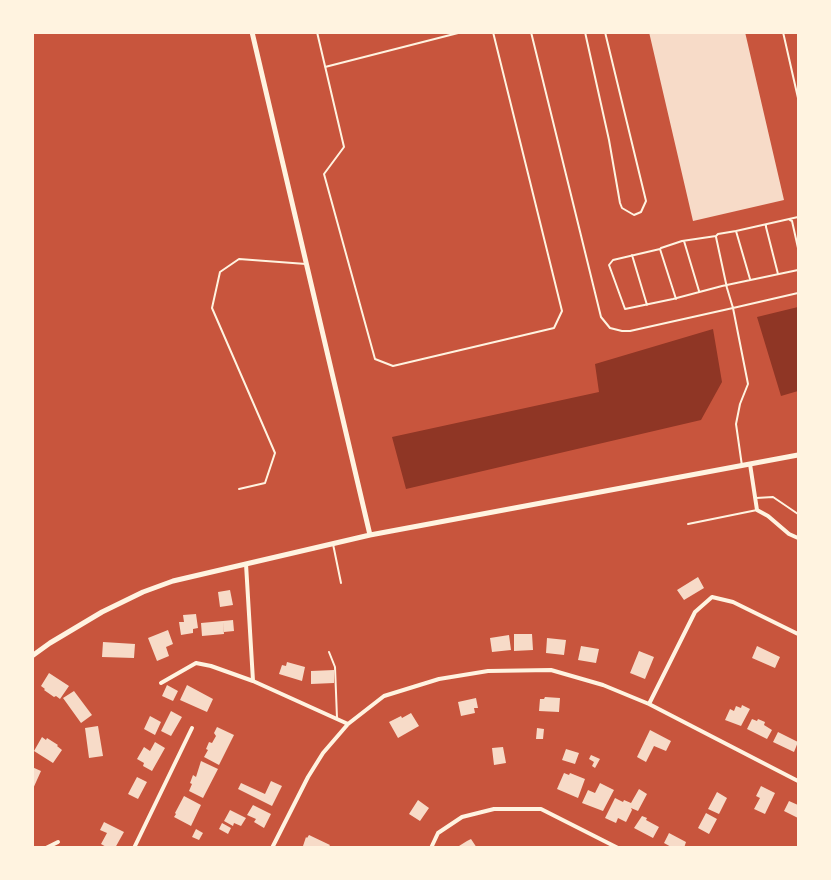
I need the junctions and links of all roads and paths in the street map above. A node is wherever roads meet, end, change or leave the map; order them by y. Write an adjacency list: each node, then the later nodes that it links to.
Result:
1 (252, 32): 20 (street)
2 (317, 32): 9 (lane)
3 (462, 32): 9 (lane)
4 (493, 32): 9 (lane)
5 (531, 32): 29 (lane)
6 (584, 32): 7 (lane)
7 (605, 32)
8 (783, 32): 10 (lane)
9 (325, 67)
10 (798, 98)
11 (798, 217): 12 (lane)
12 (790, 220): 13 (lane); 17 (lane)
13 (766, 224): 14 (lane); 22 (lane)
14 (736, 232): 15 (lane); 23 (lane)
15 (716, 236): 16 (lane); 24 (lane)
16 (684, 241): 18 (lane); 25 (lane)
17 (798, 248)
18 (660, 250): 19 (lane); 27 (lane)
19 (632, 256): 28 (lane); 28 (lane)
20 (306, 264): 33 (lane); 38 (street)
21 (798, 270): 22 (lane)
22 (778, 274): 23 (lane)
23 (750, 280): 24 (lane)
24 (727, 286): 25 (lane); 29 (lane)
25 (699, 292): 27 (lane)
26 (798, 294): 29 (lane)
27 (676, 298): 28 (lane)
28 (647, 305)
29 (733, 308): 32 (lane)
30 (798, 455): 31 (street)
31 (750, 464): 32 (street); 34 (street)
32 (742, 466): 38 (street)
33 (239, 489)
34 (755, 498): 35 (street); 36 (lane)
35 (757, 510): 37 (lane); 39 (street)
36 (798, 514)
37 (688, 524)
38 (370, 535): 40 (street)
39 (798, 538)
40 (333, 544): 41 (street); 42 (lane)
41 (246, 564): 45 (street); 46 (street)
42 (341, 583)
43 (798, 634): 48 (street)
44 (329, 652): 49 (lane)
45 (32, 656)
46 (253, 681): 47 (street); 49 (street)
47 (161, 683)
48 (649, 704): 50 (street); 52 (street)
49 (338, 719): 50 (street)
50 (348, 724): 56 (street)
51 (192, 728): 55 (street)
52 (798, 781)
53 (58, 842): 54 (street)
54 (46, 848)
55 (134, 848)
56 (272, 848)
57 (431, 848): 58 (street)
58 (618, 848)

